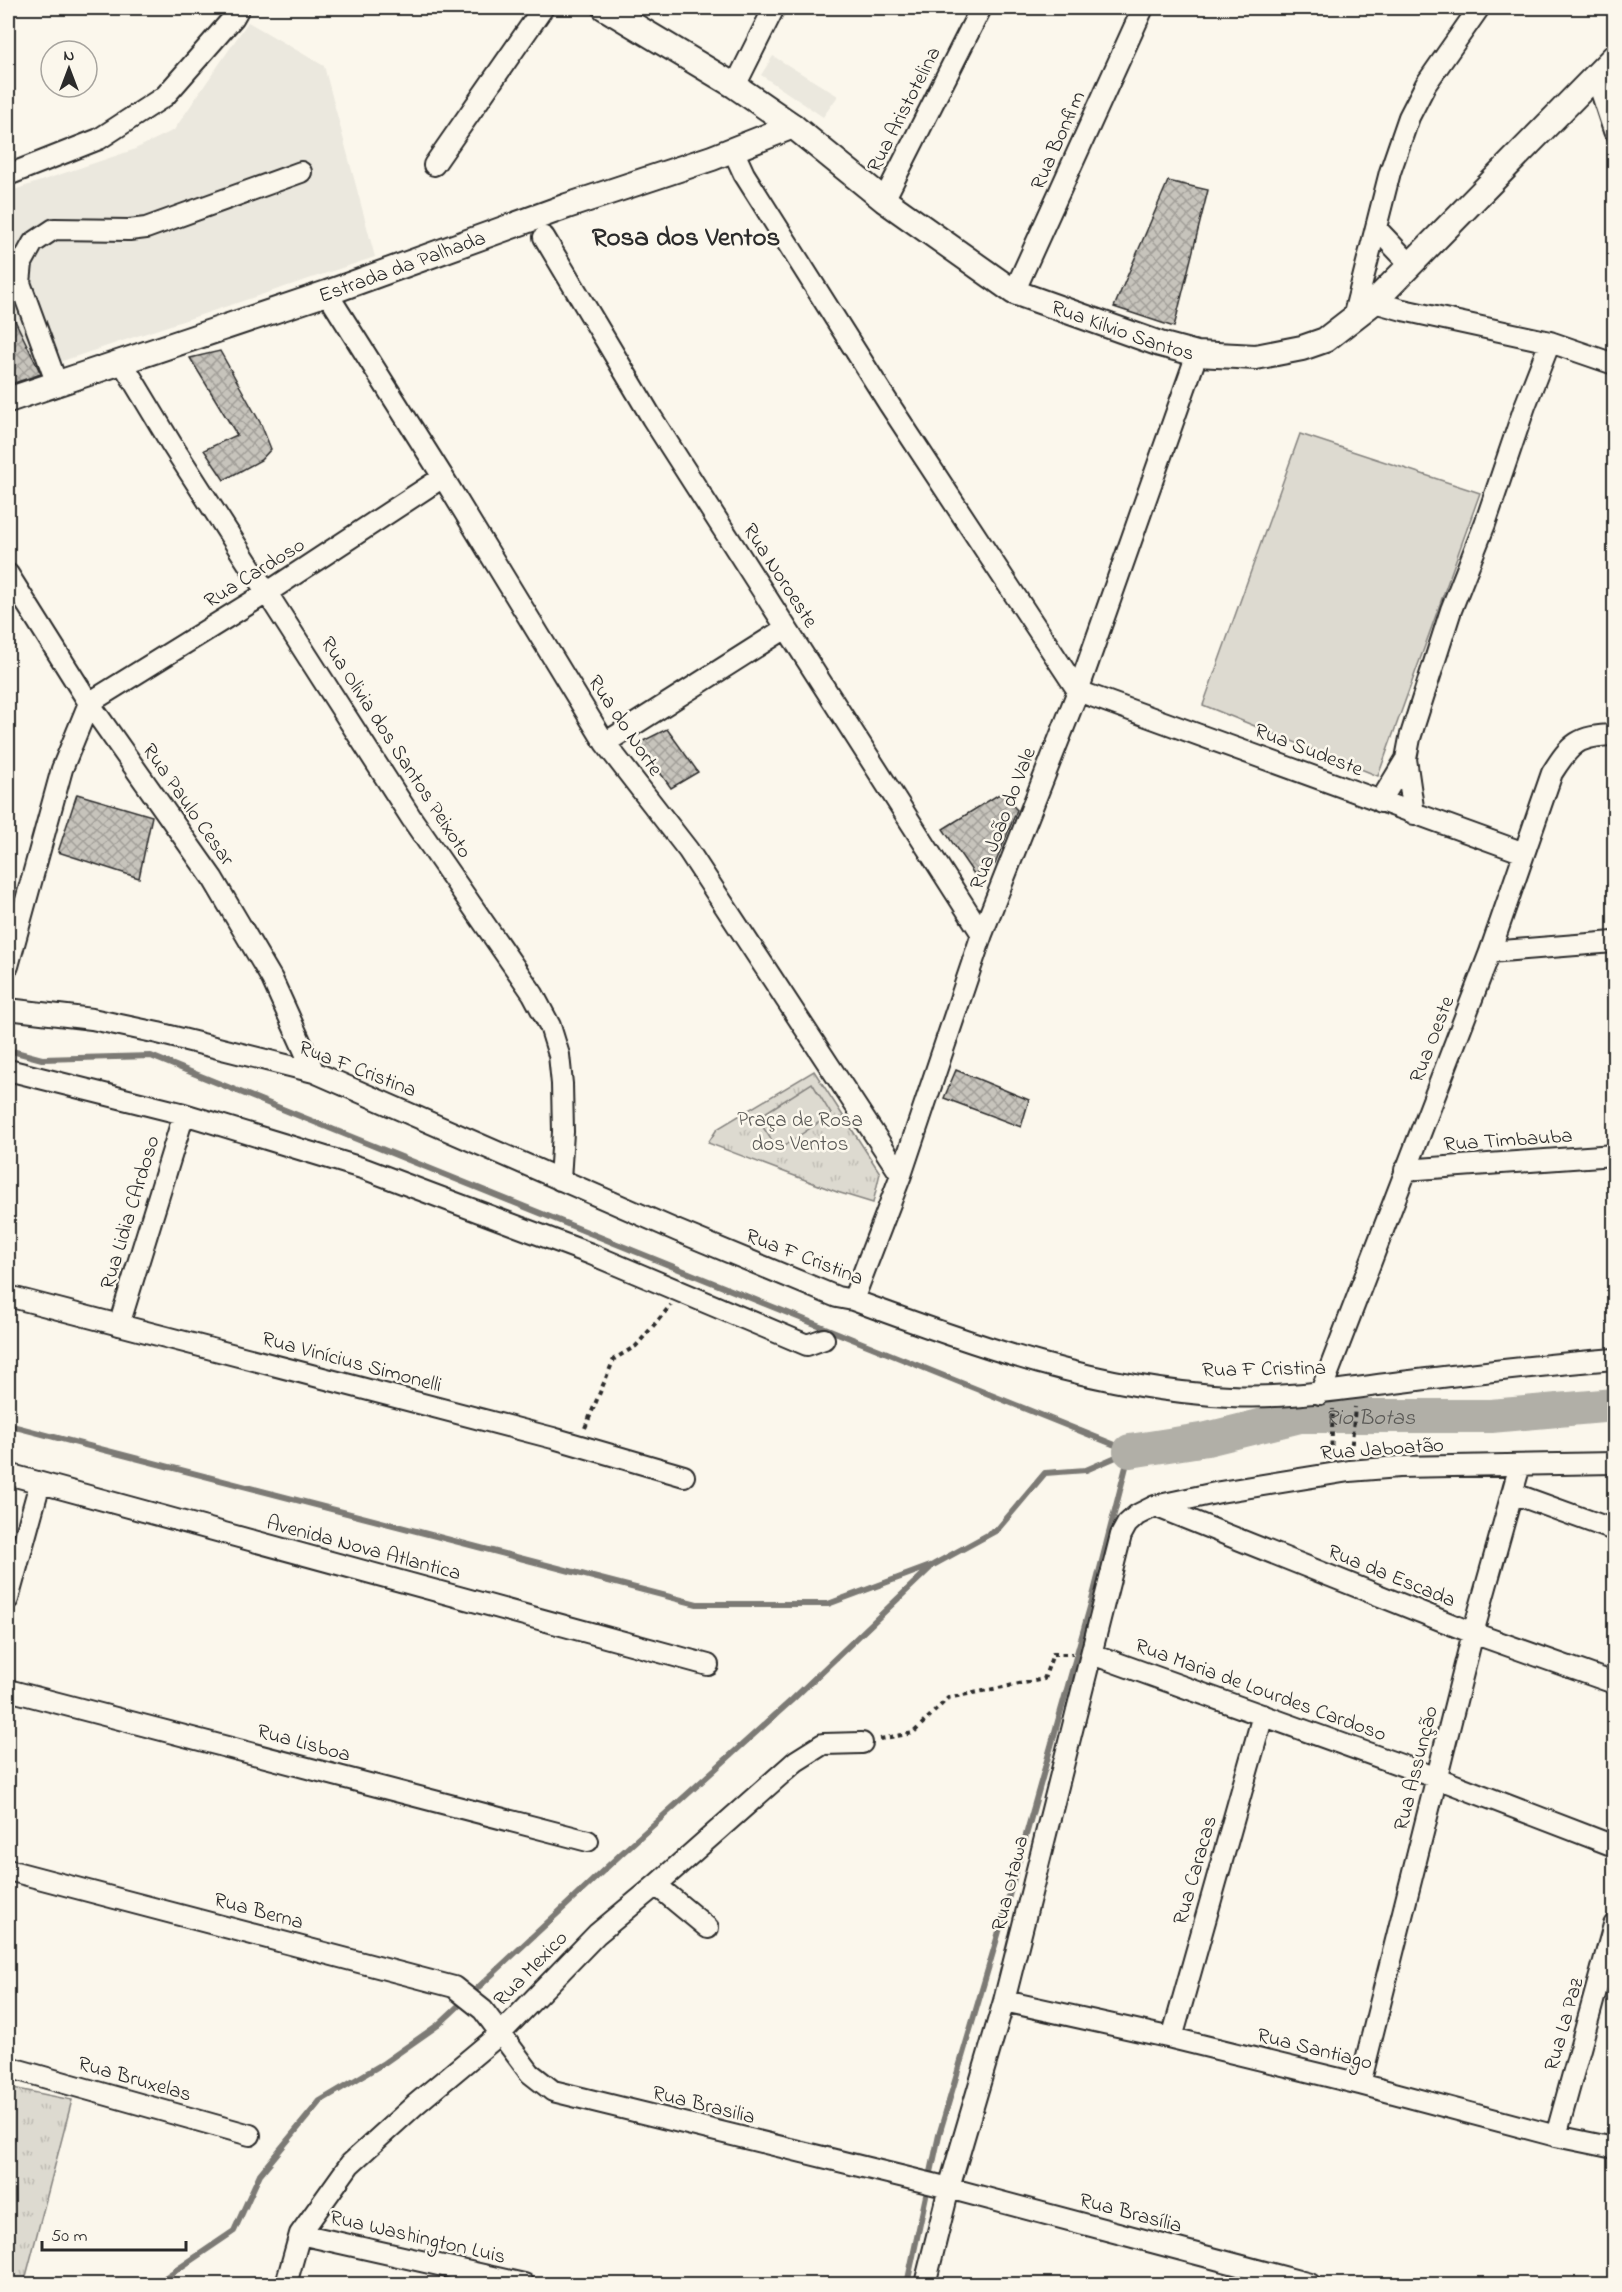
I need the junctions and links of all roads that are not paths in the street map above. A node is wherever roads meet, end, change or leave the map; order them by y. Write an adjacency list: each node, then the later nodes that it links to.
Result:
1 (543, 8): 14 (street)
2 (605, 8): 10 (main road, Rua Kilvio Santos)
3 (774, 8): 10 (street)
4 (981, 8): 17 (street, Rua Aristotelina)
5 (1143, 8): 21 (street, Rua Bonfim)
6 (1479, 8): 18 (street)
7 (230, 11): 16 (street)
8 (1614, 57): 9 (main road, Rua Kilvio Santos)
9 (1596, 76): 12 (street); 20 (main road, Rua Kilvio Santos)
10 (735, 86): 11 (main road, Rua Kilvio Santos)
11 (793, 126): 13 (main road, Estrada da Palhada); 17 (main road, Rua Kilvio Santos)
12 (1614, 131)
13 (733, 150): 22 (main road, Estrada da Palhada); 35 (street)
14 (434, 165)
15 (301, 172): 29 (street)
16 (8, 175)
17 (884, 200): 21 (main road, Rua Kilvio Santos)
18 (1376, 228): 20 (street); 24 (street)
19 (544, 237): 34 (street, Rua Noroeste)
20 (1411, 265): 23 (main road, Rua Kilvio Santos)
21 (1014, 292): 26 (main road, Rua Kilvio Santos)
22 (327, 293): 27 (main road, Estrada da Palhada); 31 (street, Rua do Norte)
23 (1374, 302): 24 (main road, Rua Kilvio Santos); 25 (street)
24 (1353, 318): 26 (main road, Rua Kilvio Santos)
25 (1550, 342): 28 (street); 39 (street)
26 (1197, 354): 35 (street, Rua João do Vale)
27 (122, 362): 29 (main road, Estrada da Palhada); 33 (street, Rua Olivia dos Santos Peixoto)
28 (1614, 364)
29 (57, 384): 30 (main road, Estrada da Palhada)
30 (8, 400)
31 (443, 477): 33 (street, Rua Cardoso); 38 (street, Rua do Norte)
32 (8, 574): 36 (street, Rua Paulo Cesar)
33 (268, 592): 36 (street, Rua Cardoso); 54 (street, Rua Olivia dos Santos Peixoto)
34 (786, 628): 38 (street); 43 (street, Rua Noroeste)
35 (1077, 691): 40 (street, Rua Sudeste); 43 (street, Rua João do Vale)
36 (88, 703): 46 (street); 49 (street, Rua Paulo Cesar)
37 (1614, 735): 42 (street, Rua Oeste)
38 (605, 743): 53 (street, Rua do Norte)
39 (1407, 759): 40 (street); 41 (street)
40 (1380, 802): 41 (street, Rua Sudeste)
41 (1414, 814): 42 (street, Rua Sudeste)
42 (1524, 854): 45 (street, Rua Oeste)
43 (982, 934): 53 (street, Rua João do Vale)
44 (1614, 942): 45 (street)
45 (1490, 952): 52 (street, Rua Oeste)
46 (8, 966)
47 (8, 1009): 49 (street, Rua F Cristina)
48 (8, 1071): 50 (street)
49 (314, 1072): 54 (street, Rua F Cristina)
50 (184, 1114): 57 (street, Rua Lidia CArdoso); 58 (street)
51 (1614, 1155): 52 (street, Rua Timbauba)
52 (1405, 1170): 60 (street, Rua Oeste)
53 (901, 1174): 56 (street, Rua João do Vale)
54 (560, 1180): 56 (street, Rua F Cristina)
55 (8, 1296): 57 (street, Rua Vinícius Simonelli)
56 (853, 1300): 60 (street, Rua F Cristina)
57 (119, 1325): 64 (street, Rua Vinícius Simonelli)
58 (824, 1339)
59 (1614, 1359): 60 (street, Rua F Cristina)
60 (1327, 1397)
61 (1614, 1463): 62 (street, Rua Jaboatão)
62 (1520, 1466): 66 (street, Rua Assunção); 67 (street, Rua Jaboatão)
63 (8, 1474): 65 (street, Avenida Nova Atlantica)
64 (684, 1476)
65 (40, 1483): 69 (street); 72 (street, Avenida Nova Atlantica)
66 (1512, 1493): 68 (street); 70 (street, Rua Assunção)
67 (1155, 1506): 70 (street, Rua da Escada); 71 (street, Rua Otawa)
68 (1614, 1530)
69 (8, 1599)
70 (1473, 1633): 73 (street, Rua da Escada); 77 (street, Rua Assunção)
71 (1092, 1654): 75 (street, Rua Maria de Lourdes Cardoso); 84 (street, Rua Otawa)
72 (708, 1665)
73 (1614, 1683)
74 (8, 1690): 78 (street, Rua Lisboa)
75 (1263, 1715): 77 (street, Rua Maria de Lourdes Cardoso); 87 (street, Rua Caracas)
76 (862, 1743): 81 (street, Rua Mexico)
77 (1437, 1778): 79 (street, Rua Maria de Lourdes Cardoso); 89 (street, Rua Assunção)
78 (588, 1841)
79 (1614, 1846)
80 (8, 1870): 85 (street, Rua Berna)
81 (656, 1886): 83 (street); 86 (street, Rua Mexico)
82 (1614, 1925): 91 (street, Rua La Paz)
83 (708, 1928)
84 (1004, 2001): 87 (street, Rua Santiago); 93 (street, Rua Otawa)
85 (489, 2016): 86 (street, Rua Brasilia)
86 (501, 2033): 93 (street, Rua Brasilia); 94 (street, Rua Mexico)
87 (1172, 2038): 89 (street, Rua Santiago)
88 (8, 2067): 90 (street, Rua Bruxelas)
89 (1360, 2084): 91 (street, Rua Santiago)
90 (250, 2135)
91 (1556, 2136): 92 (street, Rua Santiago)
92 (1614, 2148)
93 (945, 2187): 97 (street, Rua Otawa); 98 (street, Rua Brasília)
94 (300, 2234): 95 (street, Rua Mexico); 96 (street, Rua Washington Luis)
95 (286, 2284)
96 (524, 2284)
97 (925, 2284)
98 (1310, 2284)

